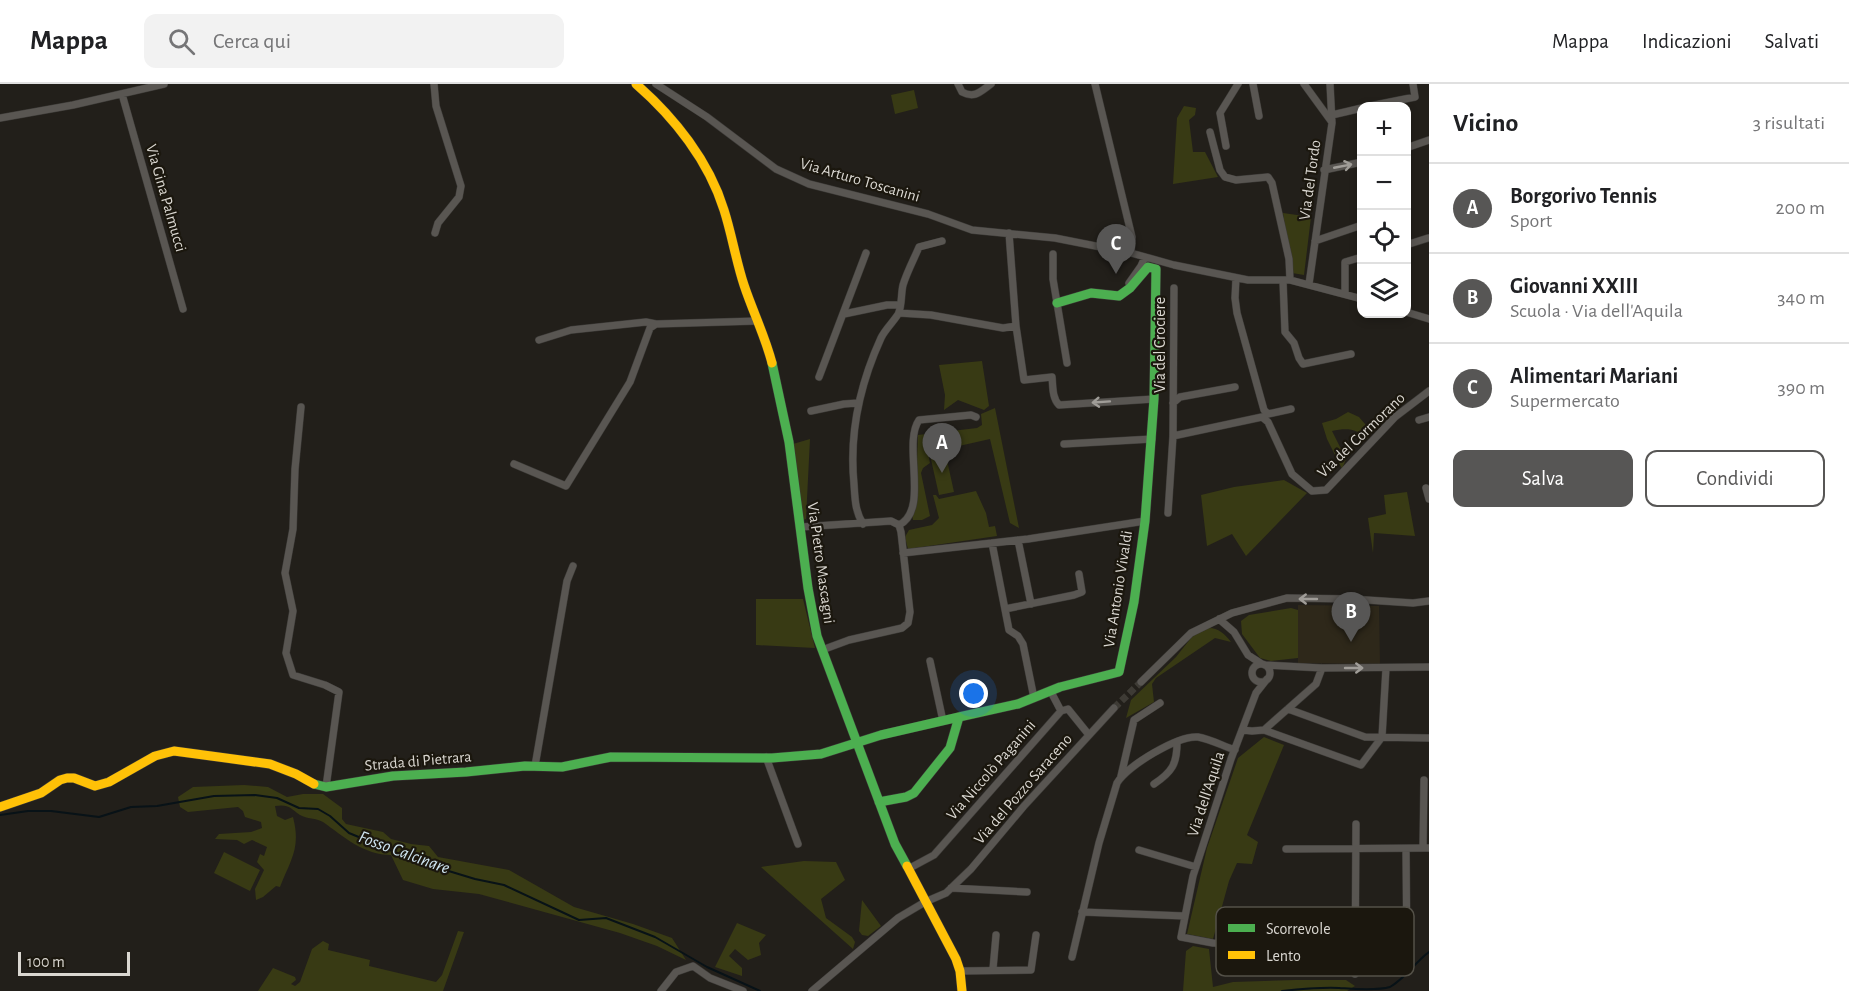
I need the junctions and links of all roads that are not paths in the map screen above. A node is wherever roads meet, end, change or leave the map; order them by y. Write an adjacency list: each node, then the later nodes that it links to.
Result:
1 (164, 84): 13 (street)
2 (434, 84): 27 (street)
3 (656, 84): 28 (street, Via Arturo Toscanini)
4 (958, 84): 12 (street)
5 (1095, 84): 33 (street)
6 (1238, 84): 22 (street)
7 (1253, 84): 17 (street)
8 (1304, 84): 19 (street, Via del Tordo)
9 (1330, 84): 16 (street, Via del Tordo)
10 (1413, 84): 14 (street)
11 (638, 85): 51 (street, Via Pietro Mascagni)
12 (988, 85)
13 (122, 94): 18 (street); 46 (street, Via Gina Palmucci)
14 (1390, 102)
15 (1357, 109): 16 (street)
16 (1332, 115): 19 (street, Via del Tordo)
17 (1259, 116)
18 (0, 117)
19 (1332, 123): 25 (street, Via del Tordo)
20 (1210, 132): 39 (street)
21 (1429, 141): 23 (street)
22 (1226, 146)
23 (1411, 147)
24 (1357, 163): 25 (street, one-way to 24)
25 (1324, 170): 31 (street, Via del Tordo)
26 (1357, 227): 31 (street, Via del Tordo)
27 (435, 233)
28 (1009, 233): 33 (street, Via Arturo Toscanini); 53 (street)
29 (1428, 238): 32 (street)
30 (942, 241): 47 (street)
31 (1315, 241): 40 (street, Via del Tordo)
32 (1411, 243)
33 (1131, 253): 36 (street, Via Arturo Toscanini)
34 (866, 254): 49 (street)
35 (1053, 254): 45 (street)
36 (1145, 258): 38 (street, Via Arturo Toscanini); 42 (street)
37 (1357, 258): 43 (street)
38 (1236, 278): 39 (street, Via Arturo Toscanini); 64 (street)
39 (1286, 280): 40 (street, Via Arturo Toscanini); 55 (street)
40 (1309, 284): 43 (street, Via Arturo Toscanini)
41 (1174, 288): 61 (street, Via del Crociere)
42 (1126, 290): 45 (street); 60 (street, Via Antonio Vivaldi)
43 (1345, 293): 44 (street, Via Arturo Toscanini)
44 (1357, 297)
45 (1057, 303): 56 (street)
46 (183, 309)
47 (899, 309): 49 (street); 53 (street); 62 (street)
48 (1411, 313): 50 (street)
49 (844, 314): 57 (street)
50 (1429, 319)
51 (757, 321): 52 (street); 79 (street, Via Pietro Mascagni)
52 (656, 324): 54 (street); 72 (street)
53 (1016, 326): 60 (street, one-way to 53)
54 (539, 340)
55 (1351, 354)
56 (1067, 363)
57 (819, 377)
58 (1235, 387): 61 (street, Via del Crociere)
59 (1429, 390): 69 (street, Via del Cormorano)
60 (1154, 399): 70 (street, Via Antonio Vivaldi)
61 (1173, 403): 69 (street, Via del Crociere)
62 (858, 404): 65 (street); 77 (street)
63 (301, 407): 125 (street)
64 (1291, 409)
65 (811, 411)
66 (976, 417): 78 (street)
67 (1429, 417): 68 (street)
68 (1419, 420)
69 (1173, 436): 75 (street, Via del Crociere)
70 (1152, 439): 71 (street); 76 (street, Via Antonio Vivaldi)
71 (1064, 444)
72 (514, 464)
73 (1426, 488): 74 (street)
74 (1429, 500)
75 (1168, 513)
76 (1145, 521): 80 (street); 103 (street, Via Antonio Vivaldi)
77 (863, 524): 78 (street); 79 (street)
78 (898, 525): 82 (street)
79 (801, 527): 91 (street, Via Pietro Mascagni)
80 (1018, 540): 81 (street); 86 (street)
81 (992, 543): 82 (street); 87 (street)
82 (903, 553): 91 (street)
83 (573, 566): 121 (street)
84 (1079, 574): 86 (street)
85 (1429, 601): 88 (street, one-way to 88)
86 (1031, 604): 87 (street)
87 (1005, 609): 105 (street)
88 (1228, 615): 89 (street); 90 (street)
89 (1219, 619): 90 (street); 102 (street)
90 (1234, 632): 92 (street)
91 (822, 650): 118 (street, Via Pietro Mascagni)
92 (1248, 655): 94 (street); 99 (street)
93 (930, 660): 111 (street)
94 (1264, 664): 96 (street); 99 (street); 100 (street)
95 (1429, 667): 98 (street)
96 (1288, 668): 97 (street); 100 (street)
97 (1322, 668): 98 (street, one-way to 98); 108 (street)
98 (1386, 668): 115 (street)
99 (1253, 671): 101 (street)
100 (1268, 677): 101 (street); 104 (street, Via dell'Aquila)
101 (1255, 679): 104 (street)
102 (1141, 682)
103 (1051, 692): 105 (street, Via Antonio Vivaldi); 109 (street)
104 (1256, 693): 112 (street, Via dell'Aquila)
105 (1034, 698): 110 (street, Via Antonio Vivaldi)
106 (1160, 703): 122 (street)
107 (1114, 708): 114 (street, Via del Pozzo Saraceno)
108 (1288, 710): 113 (street); 115 (street)
109 (1061, 711): 114 (street); 136 (street, Via Niccolò Paganini)
110 (959, 717): 111 (street, Via Antonio Vivaldi); 126 (street)
111 (943, 722): 118 (street, Via Antonio Vivaldi)
112 (1242, 730): 113 (street); 119 (street, Via dell'Aquila)
113 (1264, 730): 115 (street)
114 (1089, 735): 137 (street, Via del Pozzo Saraceno)
115 (1382, 737): 116 (street)
116 (1429, 738)
117 (1177, 742): 119 (street); 122 (street); 124 (street)
118 (858, 743): 120 (street, Strada di Pietrara); 126 (street, Via Pietro Mascagni)
119 (1234, 750): 135 (street, Via dell'Aquila)
120 (766, 758): 121 (street, Strada di Pietrara); 129 (street)
121 (535, 766): 125 (street, Strada di Pietrara)
122 (1121, 776): 142 (street)
123 (1424, 780): 130 (street)
124 (1154, 784)
125 (326, 787): 127 (street)
126 (879, 802): 136 (street, Via Pietro Mascagni)
127 (0, 807)
128 (1356, 824): 134 (street)
129 (798, 844)
130 (1426, 848): 132 (street)
131 (1286, 849): 134 (street)
132 (1406, 849): 134 (street); 141 (street)
133 (1139, 850): 135 (street)
134 (1355, 850): 140 (street)
135 (1196, 867): 143 (street, Via dell'Aquila)
136 (908, 869): 139 (street, Via Pietro Mascagni)
137 (951, 888): 138 (street); 139 (street, Via del Pozzo Saraceno)
138 (1027, 892)
139 (925, 902): 149 (street, Via Pietro Mascagni); 152 (street, Via del Pozzo Saraceno)
140 (1355, 907)
141 (1407, 907)
142 (1082, 912): 143 (street); 147 (street)
143 (1185, 916): 146 (street, Via dell'Aquila)
144 (1036, 935): 148 (street)
145 (996, 936): 148 (street)
146 (1216, 944)
147 (1072, 957)
148 (993, 969): 149 (street)
149 (960, 971): 153 (street, Via Pietro Mascagni)
150 (661, 991): 151 (street)
151 (743, 991)
152 (812, 991)
153 (962, 991)

